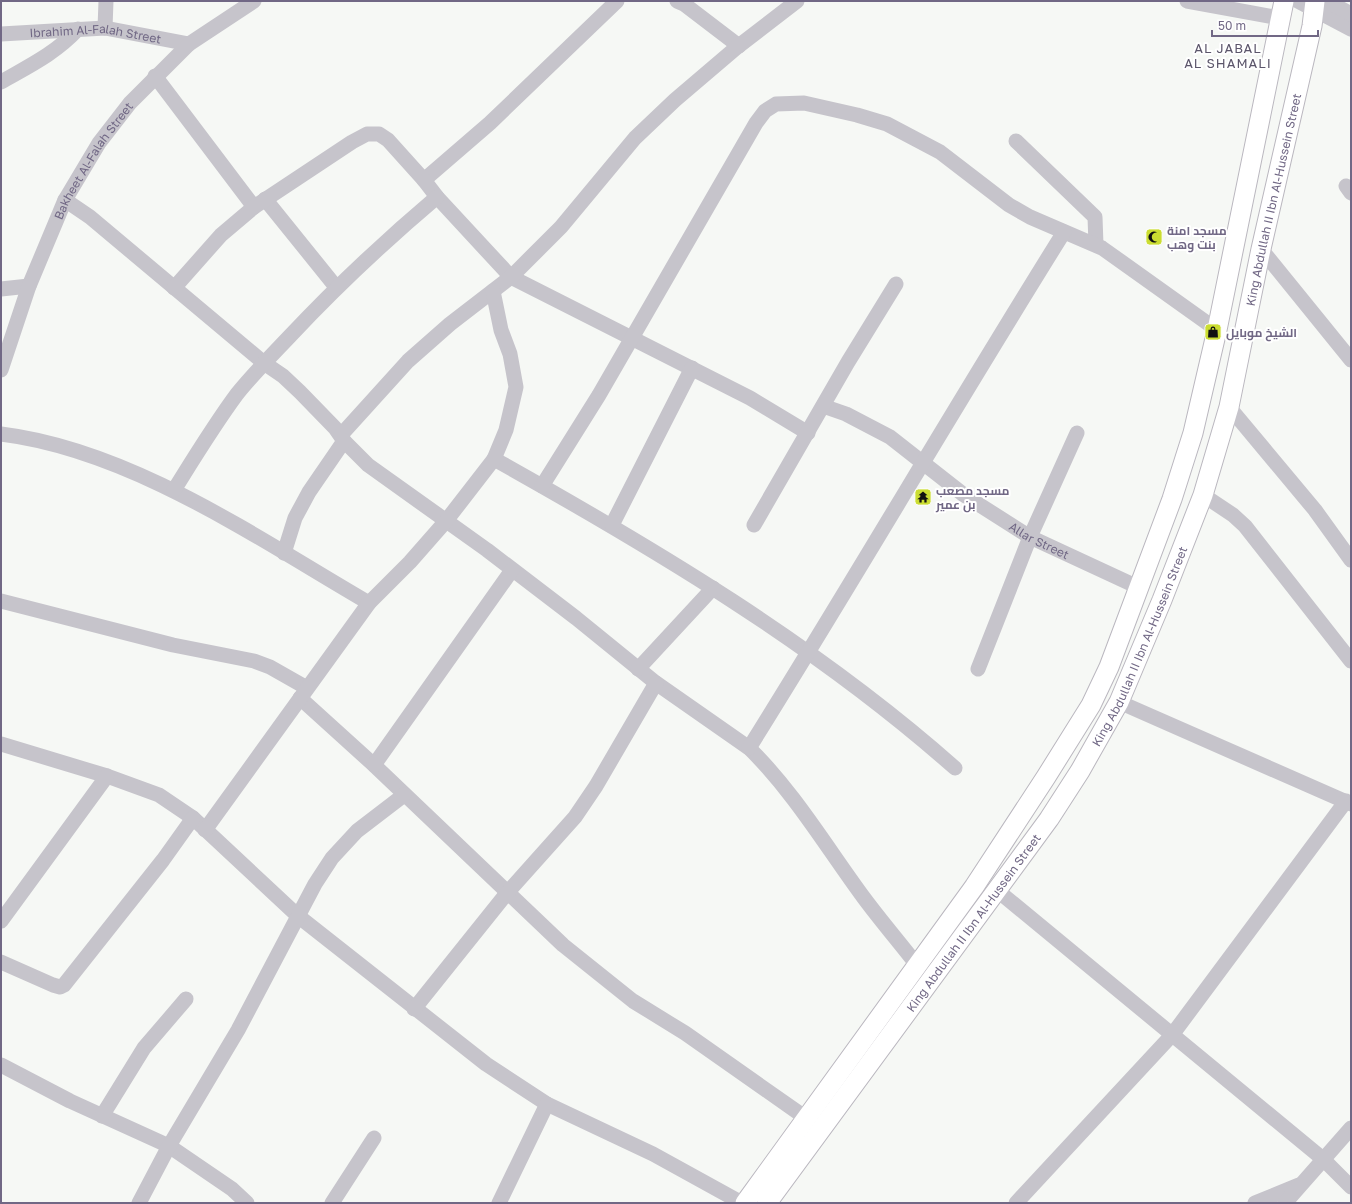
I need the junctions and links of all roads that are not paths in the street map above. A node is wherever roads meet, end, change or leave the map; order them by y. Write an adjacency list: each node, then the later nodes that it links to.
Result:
1 (106, 1): 10 (street)
2 (254, 1): 14 (street, Bakheet Al-Falah Street)
3 (617, 1): 19 (street)
4 (677, 1): 15 (street)
5 (797, 1): 15 (street)
6 (1187, 1): 8 (street)
7 (1314, 3): 9 (street); 12 (street); 25 (main road, King Abdullah II Ibn Al-Hussein Street)
8 (1282, 9): 33 (main road, King Abdullah II Ibn Al-Hussein Street)
9 (1351, 14)
10 (105, 28): 11 (street, Ibrahim Al-Falah Street); 14 (street, Ibrahim Al-Falah Street)
11 (78, 29): 13 (street, Ibrahim Al-Falah Street); 17 (street)
12 (1351, 29)
13 (1, 34)
14 (189, 44): 16 (street, Bakheet Al-Falah Street)
15 (739, 46): 26 (street)
16 (155, 76): 21 (street, Bakheet Al-Falah Street); 22 (street)
17 (1, 82)
18 (1016, 141): 24 (street)
19 (424, 180): 20 (street); 22 (street)
20 (437, 197): 26 (street); 29 (street)
21 (65, 200): 28 (street, Bakheet Al-Falah Street); 30 (street)
22 (260, 203): 29 (street); 30 (street)
23 (1064, 232): 24 (street); 34 (street); 46 (street)
24 (1096, 245): 33 (street)
25 (1261, 249): 35 (street); 40 (main road, King Abdullah II Ibn Al-Hussein Street)
26 (510, 277): 32 (street); 34 (street)
27 (896, 284): 39 (street)
28 (29, 286): 31 (street); 38 (street, Bakheet Al-Falah Street)
29 (336, 287): 36 (street)
30 (174, 288): 36 (street)
31 (1, 289)
32 (493, 291): 44 (street); 45 (street)
33 (1217, 330): 58 (main road, King Abdullah II Ibn Al-Hussein Street)
34 (631, 338): 37 (street); 47 (street)
35 (1351, 360)
36 (264, 363): 44 (street); 48 (street)
37 (692, 368): 41 (street); 52 (street)
38 (1, 370)
39 (824, 406): 41 (street); 46 (street, Allar Street)
40 (1229, 407): 49 (main road, King Abdullah II Ibn Al-Hussein Street); 55 (street)
41 (808, 433): 51 (street)
42 (1078, 433): 53 (street)
43 (1, 434): 48 (street)
44 (342, 438): 50 (street); 54 (street)
45 (494, 459): 47 (street); 50 (street)
46 (924, 463): 53 (street, Allar Street); 61 (street)
47 (542, 486): 52 (street)
48 (174, 490): 54 (street)
49 (1202, 495): 62 (street); 67 (main road, King Abdullah II Ibn Al-Hussein Street)
50 (446, 521): 56 (street); 60 (street)
51 (754, 525)
52 (612, 526): 57 (street)
53 (1030, 537): 58 (street, Allar Street); 64 (street)
54 (284, 553): 60 (street)
55 (1351, 560)
56 (512, 570): 63 (street); 70 (street)
57 (713, 588): 61 (street); 63 (street)
58 (1140, 588): 82 (main road, King Abdullah II Ibn Al-Hussein Street)
59 (1, 601): 66 (street)
60 (369, 603): 66 (street)
61 (808, 653): 69 (street); 71 (street)
62 (1351, 661)
63 (638, 669): 65 (street)
64 (978, 669)
65 (656, 683): 69 (street); 78 (street)
66 (304, 693): 70 (street); 76 (street)
67 (1119, 702): 74 (street); 77 (main road, King Abdullah II Ibn Al-Hussein Street)
68 (1, 744): 72 (street)
69 (749, 748): 82 (street)
70 (374, 765): 73 (street)
71 (955, 768)
72 (107, 776): 75 (street); 80 (street)
73 (404, 795): 78 (street); 79 (street)
74 (1348, 802): 87 (street)
75 (193, 818): 76 (street); 81 (street)
76 (205, 830): 79 (street)
77 (998, 891): 86 (main road, King Abdullah II Ibn Al-Hussein Street); 87 (street)
78 (507, 893): 85 (street); 93 (street)
79 (298, 916): 85 (street); 96 (street)
80 (1, 922)
81 (1, 962)
82 (918, 965): 83 (main road, King Abdullah II Ibn Al-Hussein Street)
83 (893, 998): 86 (main road); 88 (main road, King Abdullah II Ibn Al-Hussein Street)
84 (186, 999): 92 (street)
85 (414, 1009): 91 (street)
86 (908, 1010): 89 (main road, King Abdullah II Ibn Al-Hussein Street)
87 (1172, 1035): 97 (street); 106 (street)
88 (860, 1043): 89 (main road); 93 (main road, King Abdullah II Ibn Al-Hussein Street)
89 (876, 1054): 105 (main road, King Abdullah II Ibn Al-Hussein Street)
90 (1, 1065): 92 (street)
91 (547, 1104): 103 (street); 104 (street)
92 (102, 1116): 96 (street)
93 (806, 1118): 104 (main road, King Abdullah II Ibn Al-Hussein Street)
94 (1351, 1128): 97 (street)
95 (374, 1138): 102 (street)
96 (168, 1146): 100 (street); 101 (street)
97 (1324, 1159): 98 (street); 99 (street)
98 (1300, 1184): 107 (street); 108 (street)
99 (1351, 1187)
100 (139, 1203)
101 (247, 1203)
102 (332, 1203)
103 (499, 1203)
104 (744, 1203)
105 (767, 1203)
106 (1016, 1203)
107 (1255, 1203)
108 (1285, 1203)

